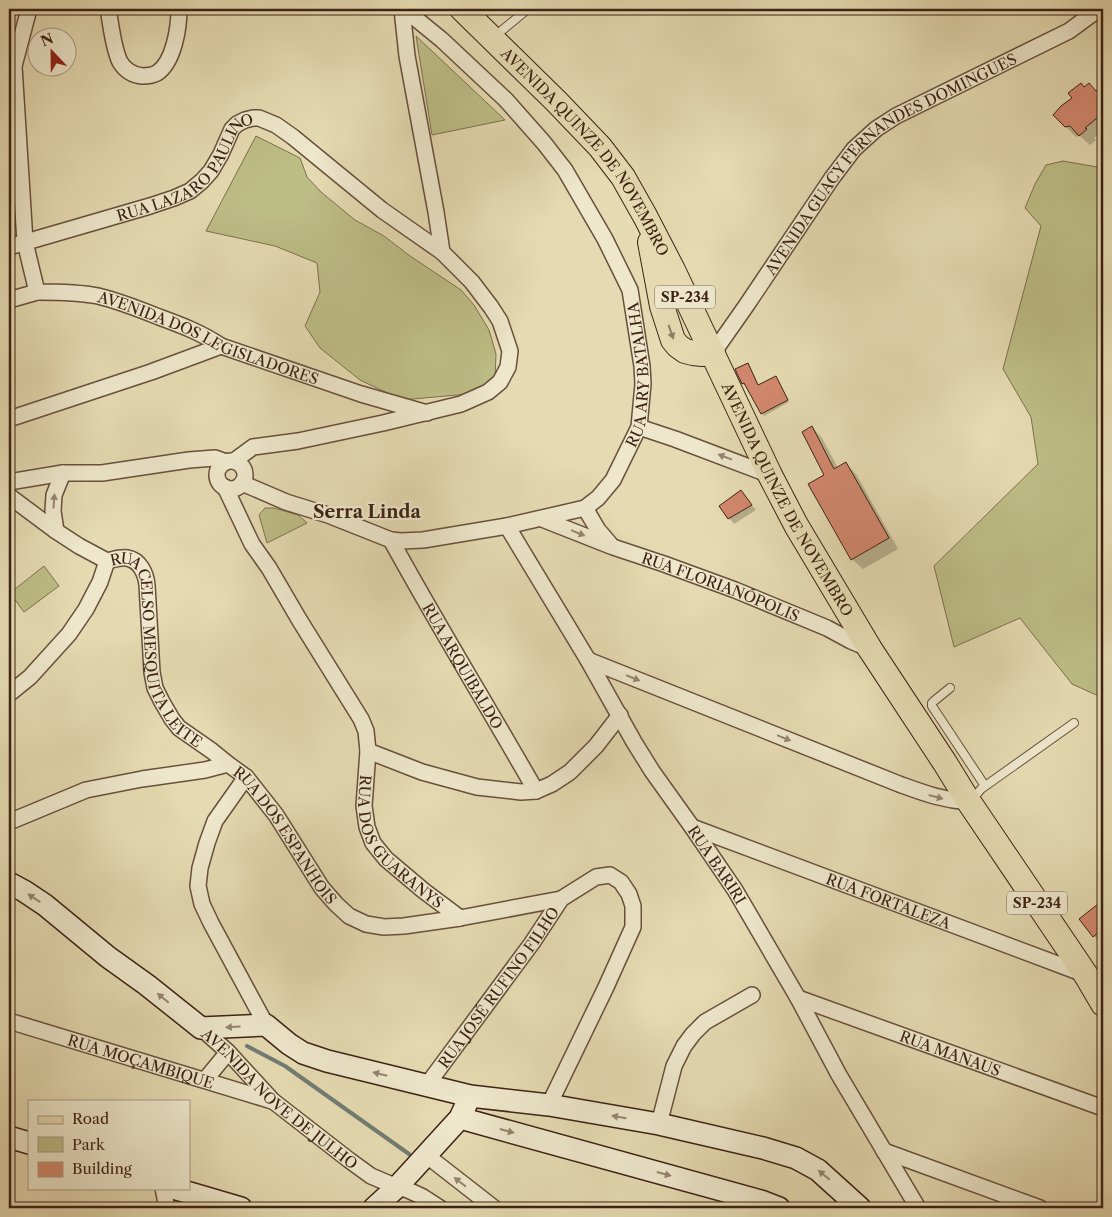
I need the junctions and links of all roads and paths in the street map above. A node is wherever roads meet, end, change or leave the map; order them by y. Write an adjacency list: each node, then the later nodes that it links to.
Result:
1 (29, 9): 9 (street)
2 (108, 9): 3 (street)
3 (179, 9)
4 (403, 9): 12 (street); 19 (street, RUA ARY BATALHA)
5 (462, 9): 8 (main road, AVENIDA QUINZE DE NOVEMBRO)
6 (528, 9): 8 (lane)
7 (1099, 9): 16 (street, AVENIDA GUACY FERNANDES DOMINGUES)
8 (492, 38): 16 (main road, AVENIDA QUINZE DE NOVEMBRO)
9 (11, 70): 10 (street)
10 (25, 242): 11 (street, RUA LAZARO PAULINO); 12 (street, RUA LAZARO PAULINO); 13 (street)
11 (9, 247)
12 (442, 252): 17 (street, RUA LAZARO PAULINO)
13 (37, 292): 14 (street, AVENIDA DOS LEGISLADORES); 15 (street, AVENIDA DOS LEGISLADORES)
14 (9, 300)
15 (222, 346): 17 (street, AVENIDA DOS LEGISLADORES); 18 (street)
16 (713, 353): 22 (main road, AVENIDA QUINZE DE NOVEMBRO / SP-234)
17 (428, 413): 21 (street, RUA LAZARO PAULINO)
18 (9, 419)
19 (638, 427): 22 (street, one-way to 19); 25 (street, RUA ARY BATALHA)
20 (63, 473): 21 (street); 23 (street); 28 (street, one-way to 20)
21 (234, 475): 29 (street); 41 (street, RUA DOS GUARANYS)
22 (770, 475): 32 (main road, AVENIDA QUINZE DE NOVEMBRO / SP-234)
23 (9, 482)
24 (9, 496): 28 (street, RUA CELSO MESQUITA LEITE)
25 (585, 508): 26 (street); 30 (street)
26 (542, 519): 27 (street); 30 (street, RUA FLORIANÓPOLIS, one-way to 30)
27 (506, 526): 29 (street); 35 (street, RUA BARIRI)
28 (56, 531): 31 (street, RUA CELSO MESQUITA LEITE)
29 (391, 540): 44 (street, RUA ARQUIBALDO)
30 (613, 547): 33 (street, RUA FLORIANÓPOLIS)
31 (106, 562): 37 (street); 42 (street, RUA CELSO MESQUITA LEITE)
32 (855, 623): 33 (street); 34 (main road, AVENIDA QUINZE DE NOVEMBRO / SP-234)
33 (828, 628): 34 (street, RUA FLORIANÓPOLIS)
34 (870, 649): 40 (main road, AVENIDA QUINZE DE NOVEMBRO / SP-234)
35 (588, 660): 38 (street, RUA BARIRI); 45 (street, one-way to 45)
36 (950, 688): 40 (lane)
37 (9, 694)
38 (620, 715): 44 (street); 47 (street, RUA BARIRI)
39 (1074, 723): 45 (lane)
40 (942, 739): 45 (main road, AVENIDA QUINZE DE NOVEMBRO / SP-234)
41 (368, 751): 44 (street); 50 (street, RUA DOS GUARANYS)
42 (228, 764): 43 (street, RUA DOS ESPANHOIS); 46 (street, RUA DOS ESPANHOIS)
43 (246, 777): 50 (street, RUA DOS ESPANHOIS); 56 (street)
44 (536, 791)
45 (977, 794): 51 (main road, AVENIDA QUINZE DE NOVEMBRO / SP-234)
46 (9, 822)
47 (692, 826): 51 (street, RUA FORTALEZA); 53 (street, RUA BARIRI)
48 (9, 883): 57 (main road, AVENIDA NOVE DE JULHO, one-way to 48)
49 (561, 899): 50 (street, RUA DOS ESPANHOIS); 60 (street, RUA JOSÉ RUFINO FILHO); 63 (street, RUA JOSÉ RUFINO FILHO)
50 (460, 918)
51 (1086, 975): 54 (main road, AVENIDA QUINZE DE NOVEMBRO / SP-234)
52 (752, 996): 66 (street)
53 (798, 998): 64 (street, RUA MANAUS); 69 (street, RUA BARIRI)
54 (1103, 1004)
55 (9, 1021): 59 (street, RUA MOÇAMBIQUE)
56 (266, 1025): 57 (main road, one-way to 57); 60 (main road, one-way to 56)
57 (201, 1028): 58 (street, AVENIDA NOVE DE JULHO)
58 (228, 1052): 59 (street); 62 (street, AVENIDA NOVE DE JULHO)
59 (205, 1080): 62 (street, RUA MOÇAMBIQUE)
60 (427, 1085): 61 (main road)
61 (470, 1096): 63 (main road); 65 (main road)
62 (273, 1101): 71 (street, AVENIDA NOVE DE JULHO)
63 (549, 1105): 66 (main road, one-way to 63)
64 (1103, 1108)
65 (460, 1118): 70 (main road); 79 (main road, one-way to 79)
66 (659, 1124): 80 (main road, one-way to 66)
67 (9, 1137): 68 (main road)
68 (28, 1144)
69 (884, 1151): 81 (street, RUA BARIRI); 82 (street)
70 (426, 1155): 71 (main road); 78 (street, one-way to 70)
71 (397, 1187): 76 (main road); 77 (street, AVENIDA NOVE DE JULHO)
72 (163, 1190): 74 (street)
73 (181, 1190): 75 (main road)
74 (167, 1208)
75 (241, 1208)
76 (374, 1208)
77 (440, 1208)
78 (494, 1208)
79 (779, 1208)
80 (860, 1208)
81 (918, 1208)
82 (1040, 1208)

